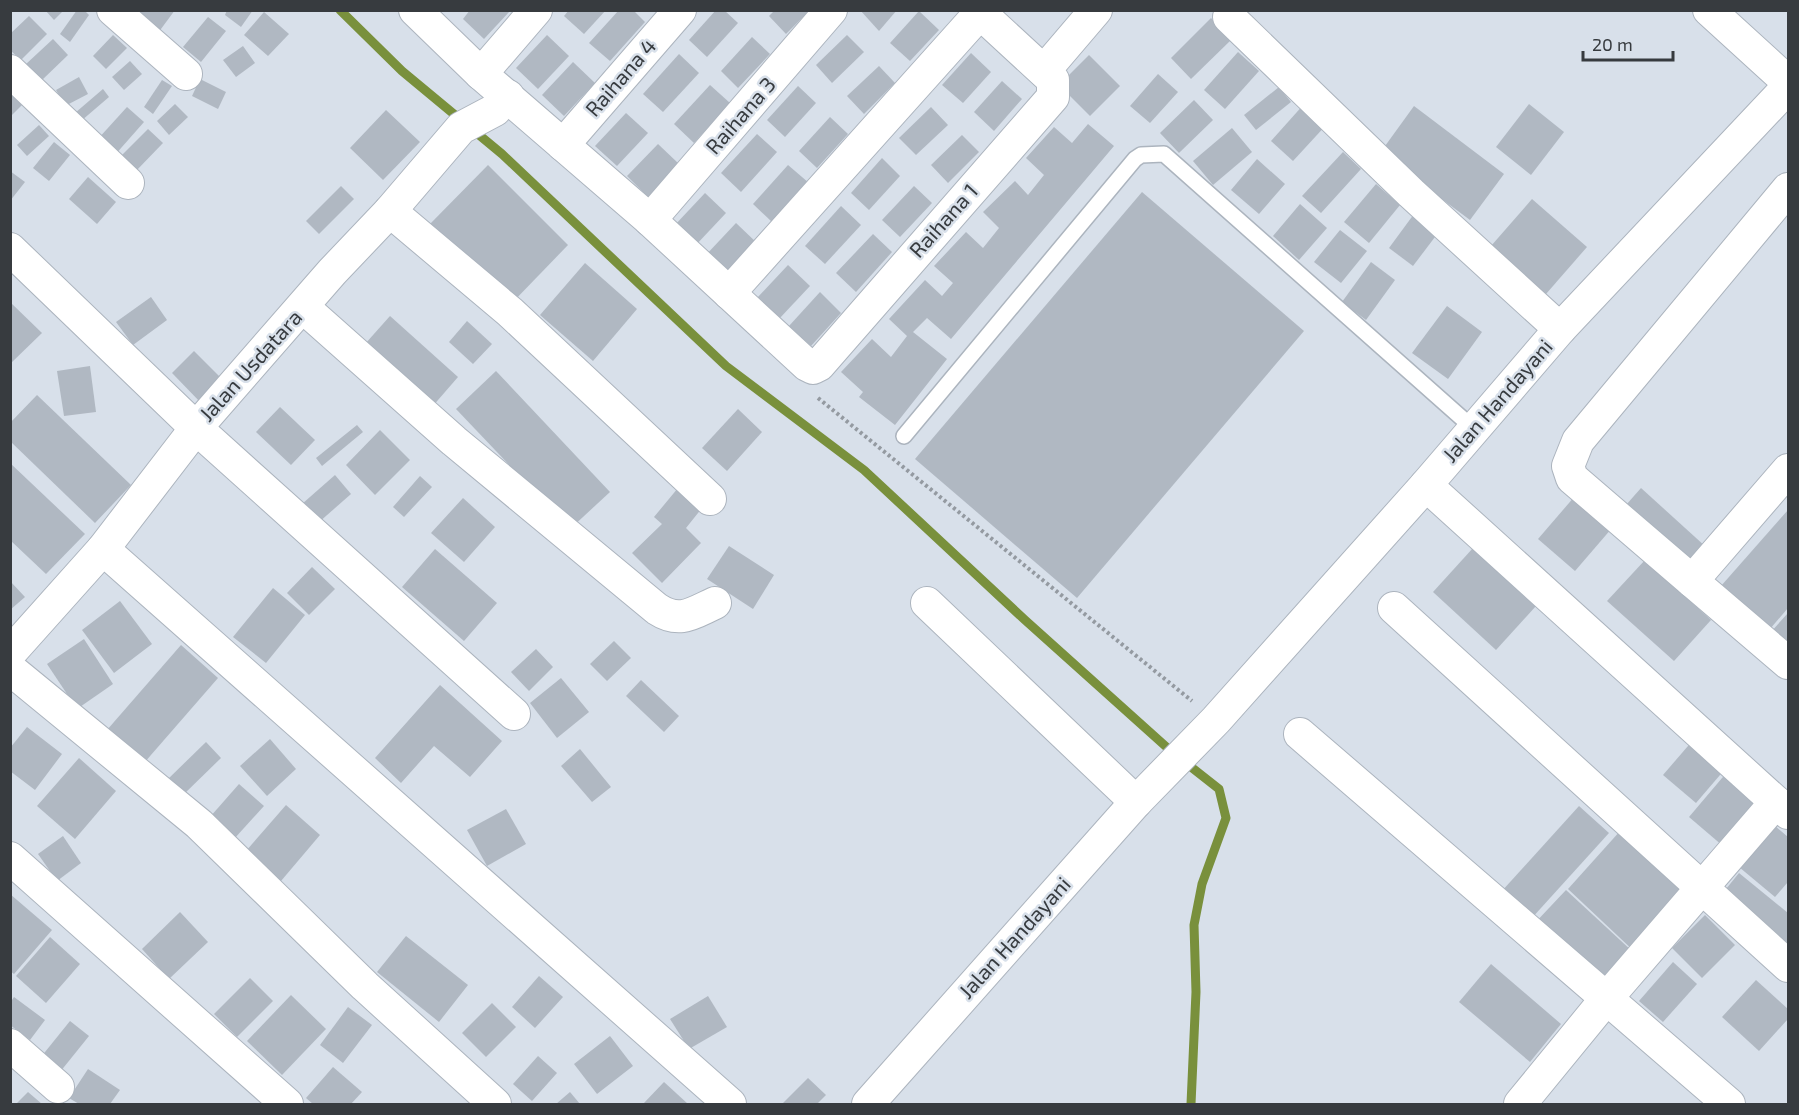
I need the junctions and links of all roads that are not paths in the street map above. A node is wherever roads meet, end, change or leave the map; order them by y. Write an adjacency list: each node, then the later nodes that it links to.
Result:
1 (113, 10): 12 (street)
2 (416, 10): 13 (street)
3 (536, 10): 13 (street)
4 (680, 10): 17 (street, Raihana 4)
5 (831, 10): 21 (street, Raihana 3)
6 (1096, 10): 11 (street)
7 (1709, 10): 14 (street)
8 (978, 12): 11 (street); 23 (street)
9 (1229, 17): 25 (street)
10 (10, 71): 18 (street)
11 (1044, 71): 23 (street, Raihana 1)
12 (186, 74)
13 (481, 74): 16 (street)
14 (1788, 82)
15 (1788, 87): 25 (street, Jalan Handayani)
16 (502, 103): 17 (street); 20 (street, Jalan Usdatara)
17 (563, 145): 21 (street)
18 (128, 183)
19 (1788, 189): 33 (street)
20 (390, 211): 24 (street, Jalan Usdatara); 31 (street)
21 (650, 220): 23 (street)
22 (10, 249): 26 (street)
23 (729, 293)
24 (303, 307): 26 (street, Jalan Usdatara); 34 (street)
25 (1560, 329): 27 (street, Jalan Handayani)
26 (196, 428): 32 (street, Jalan Usdatara); 40 (street)
27 (1473, 429): 28 (lane); 30 (street, Jalan Handayani)
28 (903, 436)
29 (1788, 470): 33 (street)
30 (1426, 486): 42 (street, Jalan Handayani); 43 (street)
31 (710, 499)
32 (104, 549): 37 (street, Jalan Usdatara); 52 (street)
33 (1692, 581): 38 (street)
34 (715, 603)
35 (927, 603): 42 (street)
36 (1394, 608): 45 (street)
37 (10, 653)
38 (1788, 663)
39 (10, 669): 51 (street)
40 (514, 714)
41 (1300, 734): 47 (street)
42 (1136, 802): 53 (street, Jalan Handayani)
43 (1782, 808): 45 (street)
44 (10, 858): 50 (street)
45 (1702, 888): 46 (street); 47 (street)
46 (1788, 966)
47 (1606, 999): 54 (street); 55 (street)
48 (10, 1045): 49 (street)
49 (58, 1087)
50 (287, 1104)
51 (495, 1104)
52 (729, 1104)
53 (868, 1104)
54 (1520, 1104)
55 (1729, 1104)

